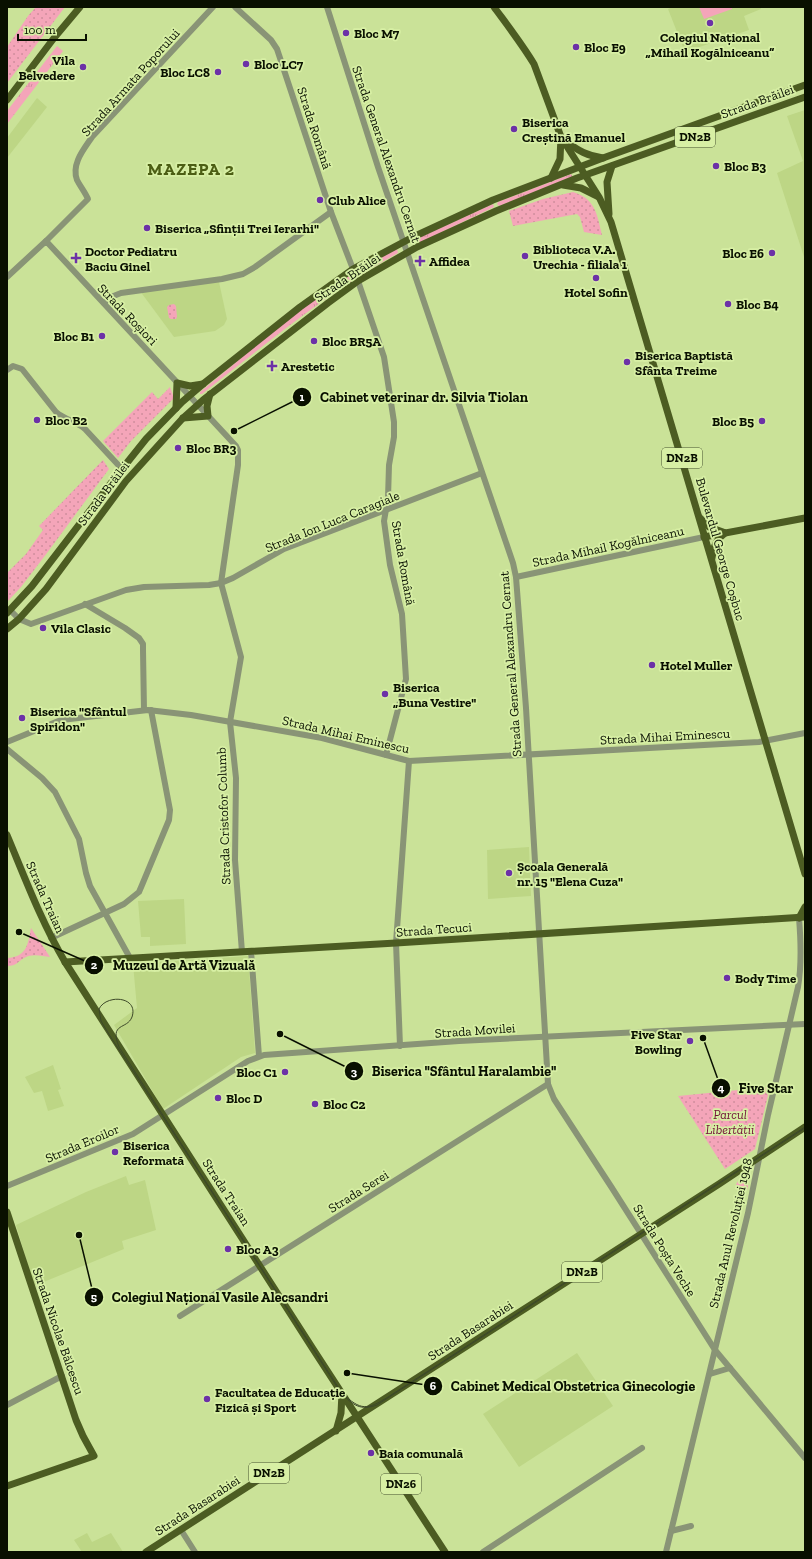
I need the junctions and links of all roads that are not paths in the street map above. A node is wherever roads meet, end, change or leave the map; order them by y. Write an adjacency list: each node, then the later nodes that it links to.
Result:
1 (80, 7): 8 (main road)
2 (213, 7): 19 (street, Strada Armata Poporului)
3 (235, 7): 17 (street, Strada Română)
4 (327, 7): 20 (street, Strada General Alexandru Cernat)
5 (494, 7): 9 (main road)
6 (805, 85): 10 (main road, Strada Brăilei / DN2B)
7 (805, 97): 11 (main road, Strada Brăilei / DN2B)
8 (7, 100)
9 (561, 137): 10 (main road); 12 (main road, Bulevardul George Coșbuc); 14 (main road)
10 (603, 158): 12 (main road, Strada Brăilei / DN2B)
11 (612, 166): 13 (main road, Strada Brăilei / DN2B); 18 (main road, DN2B)
12 (579, 168): 13 (main road, Bulevardul George Coșbuc / DN2B); 14 (main road, Strada Brăilei)
13 (585, 176): 15 (main road, Strada Brăilei); 16 (main road, Bulevardul George Coșbuc / DN2B)
14 (551, 178): 20 (main road, Strada Brăilei)
15 (555, 187): 16 (main road); 21 (main road, Strada Brăilei)
16 (598, 197): 18 (main road, Bulevardul George Coșbuc / DN2B)
17 (331, 212): 22 (street, Strada Română); 25 (street)
18 (611, 222): 39 (main road, Bulevardul George Coșbuc / DN2B)
19 (46, 241): 23 (street); 25 (street, Strada Roșiori)
20 (404, 241): 21 (street, Strada General Alexandru Cernat); 22 (main road, Strada Brăilei)
21 (408, 252): 24 (main road, Strada Brăilei); 37 (street, Strada General Alexandru Cernat)
22 (353, 269): 28 (main road, Strada Brăilei)
23 (7, 277)
24 (358, 281): 29 (main road, Strada Brăilei); 38 (street, Strada Română)
25 (104, 303): 27 (street, Strada Roșiori)
26 (7, 370): 36 (street)
27 (177, 382): 28 (main road); 30 (street, Strada Roșiori); 32 (main road)
28 (203, 384): 30 (main road, Strada Brăilei)
29 (210, 394): 31 (main road, Strada Brăilei); 33 (main road)
30 (189, 396): 31 (street, Strada Roșiori); 32 (main road, Strada Brăilei)
31 (197, 405): 33 (street, Strada Roșiori); 34 (main road, Strada Brăilei)
32 (176, 408): 36 (main road, Strada Brăilei)
33 (208, 416): 34 (main road); 35 (street, Strada Roșiori)
34 (183, 418): 48 (main road, Strada Brăilei)
35 (236, 446): 45 (street, Strada Cristofor Columb)
36 (122, 469): 47 (main road, Strada Brăilei)
37 (482, 473): 38 (street, Strada Ion Luca Caragiale); 44 (street, Strada General Alexandru Cernat)
38 (387, 510): 45 (street, Strada Ion Luca Caragiale); 57 (street, Strada Română)
39 (700, 518): 41 (main road); 42 (main road, Bulevardul George Coșbuc / DN2B)
40 (805, 518): 41 (main road)
41 (725, 533): 42 (main road); 43 (main road)
42 (704, 537): 43 (main road, Bulevardul George Coșbuc / DN2B); 44 (street, Strada Mihail Kogălniceanu)
43 (712, 561): 54 (main road, Bulevardul George Coșbuc / DN2B)
44 (516, 577): 58 (street, Strada General Alexandru Cernat)
45 (221, 583): 46 (street, Strada Ion Luca Caragiale); 52 (street, Strada Cristofor Columb)
46 (85, 604): 48 (street, Strada Ion Luca Caragiale); 50 (street)
47 (9, 612): 48 (street)
48 (19, 619): 49 (main road, Strada Brăilei)
49 (7, 629)
50 (144, 710): 51 (street, Strada Mihai Eminescu); 55 (street, Strada Mihai Eminescu)
51 (150, 710): 52 (street, Strada Mihai Eminescu); 63 (street)
52 (230, 722): 57 (street, Strada Mihai Eminescu); 69 (street, Strada Cristofor Columb)
53 (805, 733): 54 (street, Strada Mihai Eminescu)
54 (765, 741): 58 (street, Strada Mihai Eminescu); 61 (main road, Bulevardul George Coșbuc / DN2B)
55 (7, 742)
56 (7, 749): 63 (street)
57 (386, 755): 59 (street, Strada Mihai Eminescu)
58 (528, 755): 59 (street, Strada Mihai Eminescu); 65 (street, Strada General Alexandru Cernat)
59 (409, 761): 67 (street)
60 (7, 835): 66 (main road, Strada Traian)
61 (805, 874)
62 (805, 907): 64 (main road)
63 (105, 913): 66 (street); 70 (street)
64 (802, 918): 65 (main road, Strada Tecuci); 73 (street, Strada Anul Revoluției 1948)
65 (538, 934): 67 (main road, Strada Tecuci); 74 (street, Strada General Alexandru Cernat)
66 (51, 938): 71 (main road, Strada Traian)
67 (396, 943): 68 (main road, Strada Tecuci); 75 (street)
68 (251, 951): 69 (main road, Strada Tecuci); 76 (street)
69 (242, 952): 70 (main road, Strada Tecuci)
70 (130, 958): 71 (main road, Strada Tecuci)
71 (65, 962): 78 (main road, Strada Traian)
72 (805, 1024): 73 (street, Strada Movilei)
73 (790, 1025): 74 (street, Strada Movilei); 80 (street, Strada Anul Revoluției 1948)
74 (544, 1037): 75 (street, Strada Movilei); 77 (street, Strada Poșta Veche)
75 (400, 1046): 76 (street, Strada Movilei)
76 (258, 1056): 78 (street, Strada Movilei)
77 (548, 1084): 83 (street, Strada Poșta Veche); 84 (street, Strada Serei)
78 (162, 1114): 81 (street, Strada Eroilor); 84 (main road, Strada Traian)
79 (805, 1127): 80 (main road, Strada Basarabiei / DN2B)
80 (759, 1157): 83 (main road, Strada Basarabiei / DN2B); 86 (street, Strada Anul Revoluției 1948)
81 (7, 1186)
82 (7, 1212): 89 (main road, Strada Nicolae Bălcescu)
83 (641, 1234): 86 (street, Strada Poșta Veche); 92 (main road, Strada Basarabiei / DN2B)
84 (260, 1265): 85 (street, Strada Serei); 90 (main road, Strada Traian)
85 (180, 1316)
86 (715, 1350): 87 (street, Strada Poșta Veche); 88 (street, Strada Anul Revoluției 1948)
87 (730, 1368): 88 (street); 95 (street, Strada Poșta Veche)
88 (710, 1374): 99 (street, Strada Anul Revoluției 1948)
89 (62, 1376): 91 (street); 96 (main road, Strada Nicolae Bălcescu)
90 (342, 1393): 92 (main road, Strada Traian); 93 (main road)
91 (7, 1405)
92 (358, 1416): 93 (main road, Strada Basarabiei / DN2B); 102 (main road, Strada Traian / DN26)
93 (336, 1431): 98 (main road, Strada Basarabiei / DN2B)
94 (642, 1448): 103 (street)
95 (805, 1458)
96 (7, 1486)
97 (691, 1526): 99 (street)
98 (181, 1530): 100 (main road, Strada Basarabiei / DN2B); 101 (street)
99 (671, 1531): 104 (street, Strada Anul Revoluției 1948)
100 (146, 1552)
101 (195, 1552)
102 (445, 1552)
103 (483, 1552)
104 (666, 1552)

